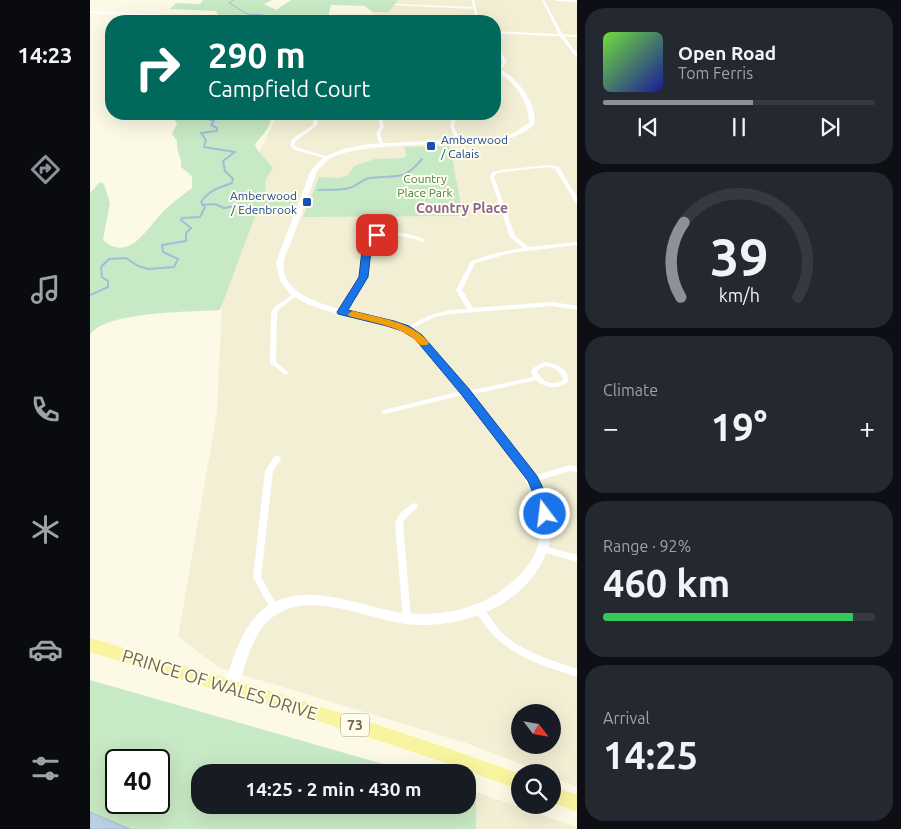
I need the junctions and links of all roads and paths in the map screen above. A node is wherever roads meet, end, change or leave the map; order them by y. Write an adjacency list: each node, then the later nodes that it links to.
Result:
1 (473, 0): 6 (street)
2 (543, 0): 11 (street)
3 (556, 0): 4 (street)
4 (577, 1)
5 (396, 4): 6 (street)
6 (475, 8): 9 (street)
7 (90, 12): 8 (street)
8 (150, 15)
9 (477, 15)
10 (501, 32): 11 (street)
11 (561, 35): 12 (street); 14 (street)
12 (577, 36)
13 (501, 54): 15 (street)
14 (577, 58)
15 (501, 66)
16 (501, 72): 20 (street)
17 (315, 120): 22 (street)
18 (380, 120): 21 (street)
19 (453, 120): 20 (street)
20 (459, 143): 21 (street)
21 (382, 145): 22 (street)
22 (326, 158): 27 (street)
23 (577, 205): 26 (street)
24 (422, 240): 30 (street)
25 (577, 243): 26 (street)
26 (526, 248): 29 (street)
27 (296, 294): 30 (street); 32 (street)
28 (577, 308): 29 (street)
29 (471, 310): 31 (street)
30 (342, 312): 31 (street)
31 (406, 329): 34 (street)
32 (286, 373)
33 (536, 378): 33 (street); 34 (street)
34 (465, 393): 35 (street); 38 (street)
35 (384, 412)
36 (277, 459): 42 (street)
37 (577, 470): 38 (street)
38 (533, 479): 40 (street)
39 (414, 506): 44 (street)
40 (542, 549): 41 (street); 43 (street)
41 (577, 560)
42 (275, 609): 44 (street); 47 (street)
43 (479, 609): 44 (street); 46 (street)
44 (407, 619)
45 (90, 645): 47 (main road, PRINCE OF WALES DRIVE / 73)
46 (577, 673)
47 (231, 686): 48 (main road, PRINCE OF WALES DRIVE / 73)
48 (511, 779)
49 (561, 798): 50 (main road)
50 (577, 804)

